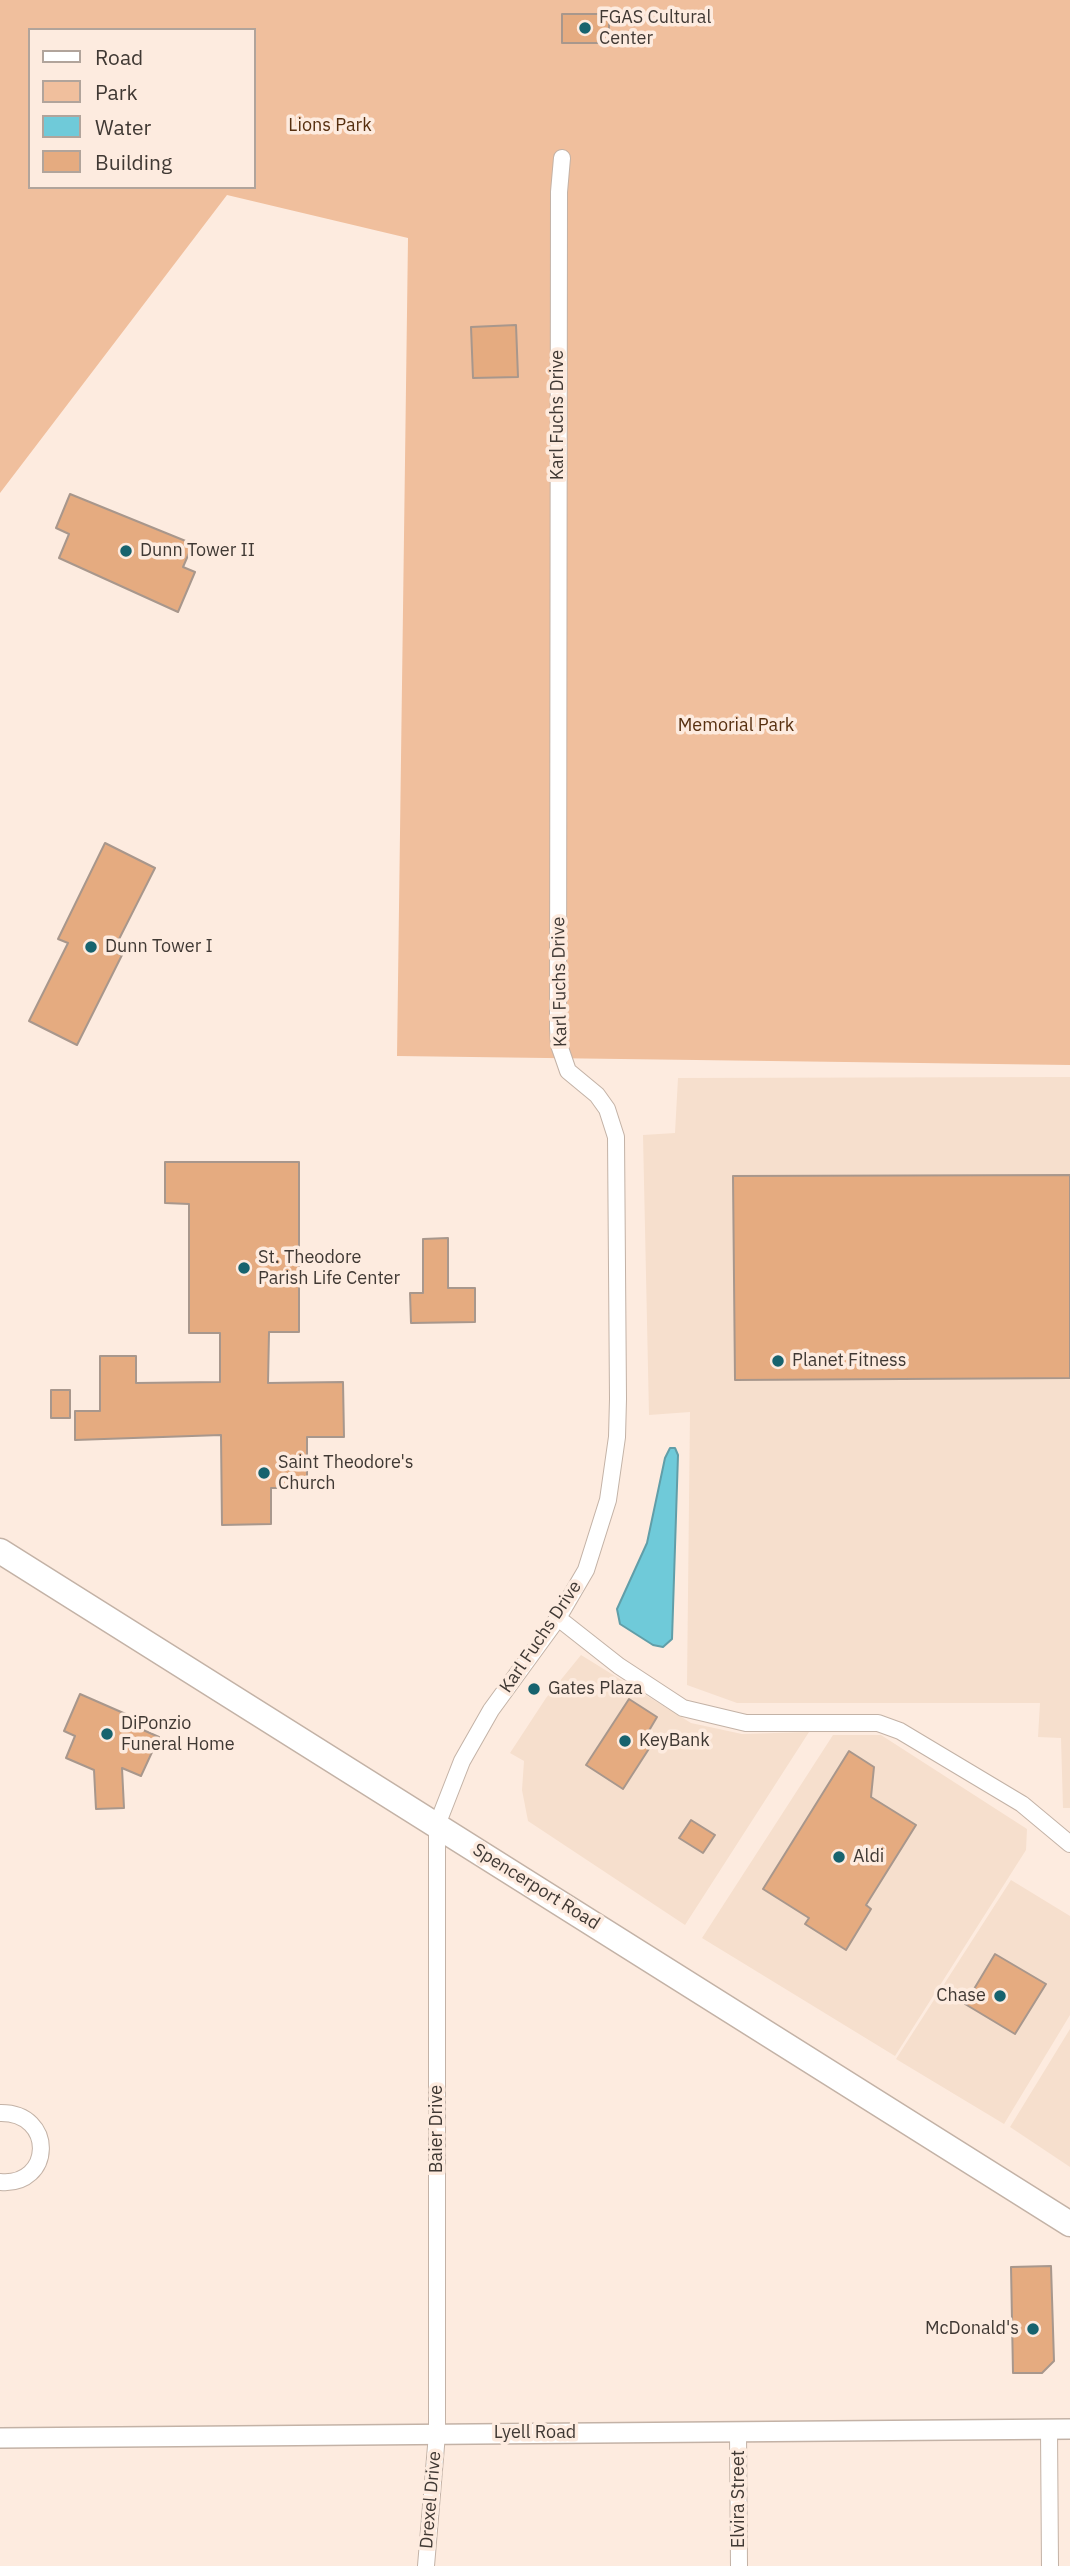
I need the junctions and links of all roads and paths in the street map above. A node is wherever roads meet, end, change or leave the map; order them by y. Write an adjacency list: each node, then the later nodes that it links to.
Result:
1 (562, 158): 3 (street, Karl Fuchs Drive)
2 (0, 1551): 4 (main road, Spencerport Road)
3 (558, 1618): 4 (street, Karl Fuchs Drive); 5 (street)
4 (437, 1825): 8 (main road, Spencerport Road); 12 (street, Baier Drive)
5 (1070, 1844)
6 (0, 2113): 7 (street)
7 (1, 2187)
8 (1070, 2224)
9 (1070, 2429): 10 (street, Lyell Road)
10 (1049, 2430): 11 (street, Lyell Road); 16 (street)
11 (738, 2432): 12 (street, Lyell Road); 15 (street, Elvira Street)
12 (437, 2434): 13 (street, Lyell Road); 14 (street, Drexel Drive)
13 (0, 2438)
14 (426, 2566)
15 (739, 2566)
16 (1050, 2566)

